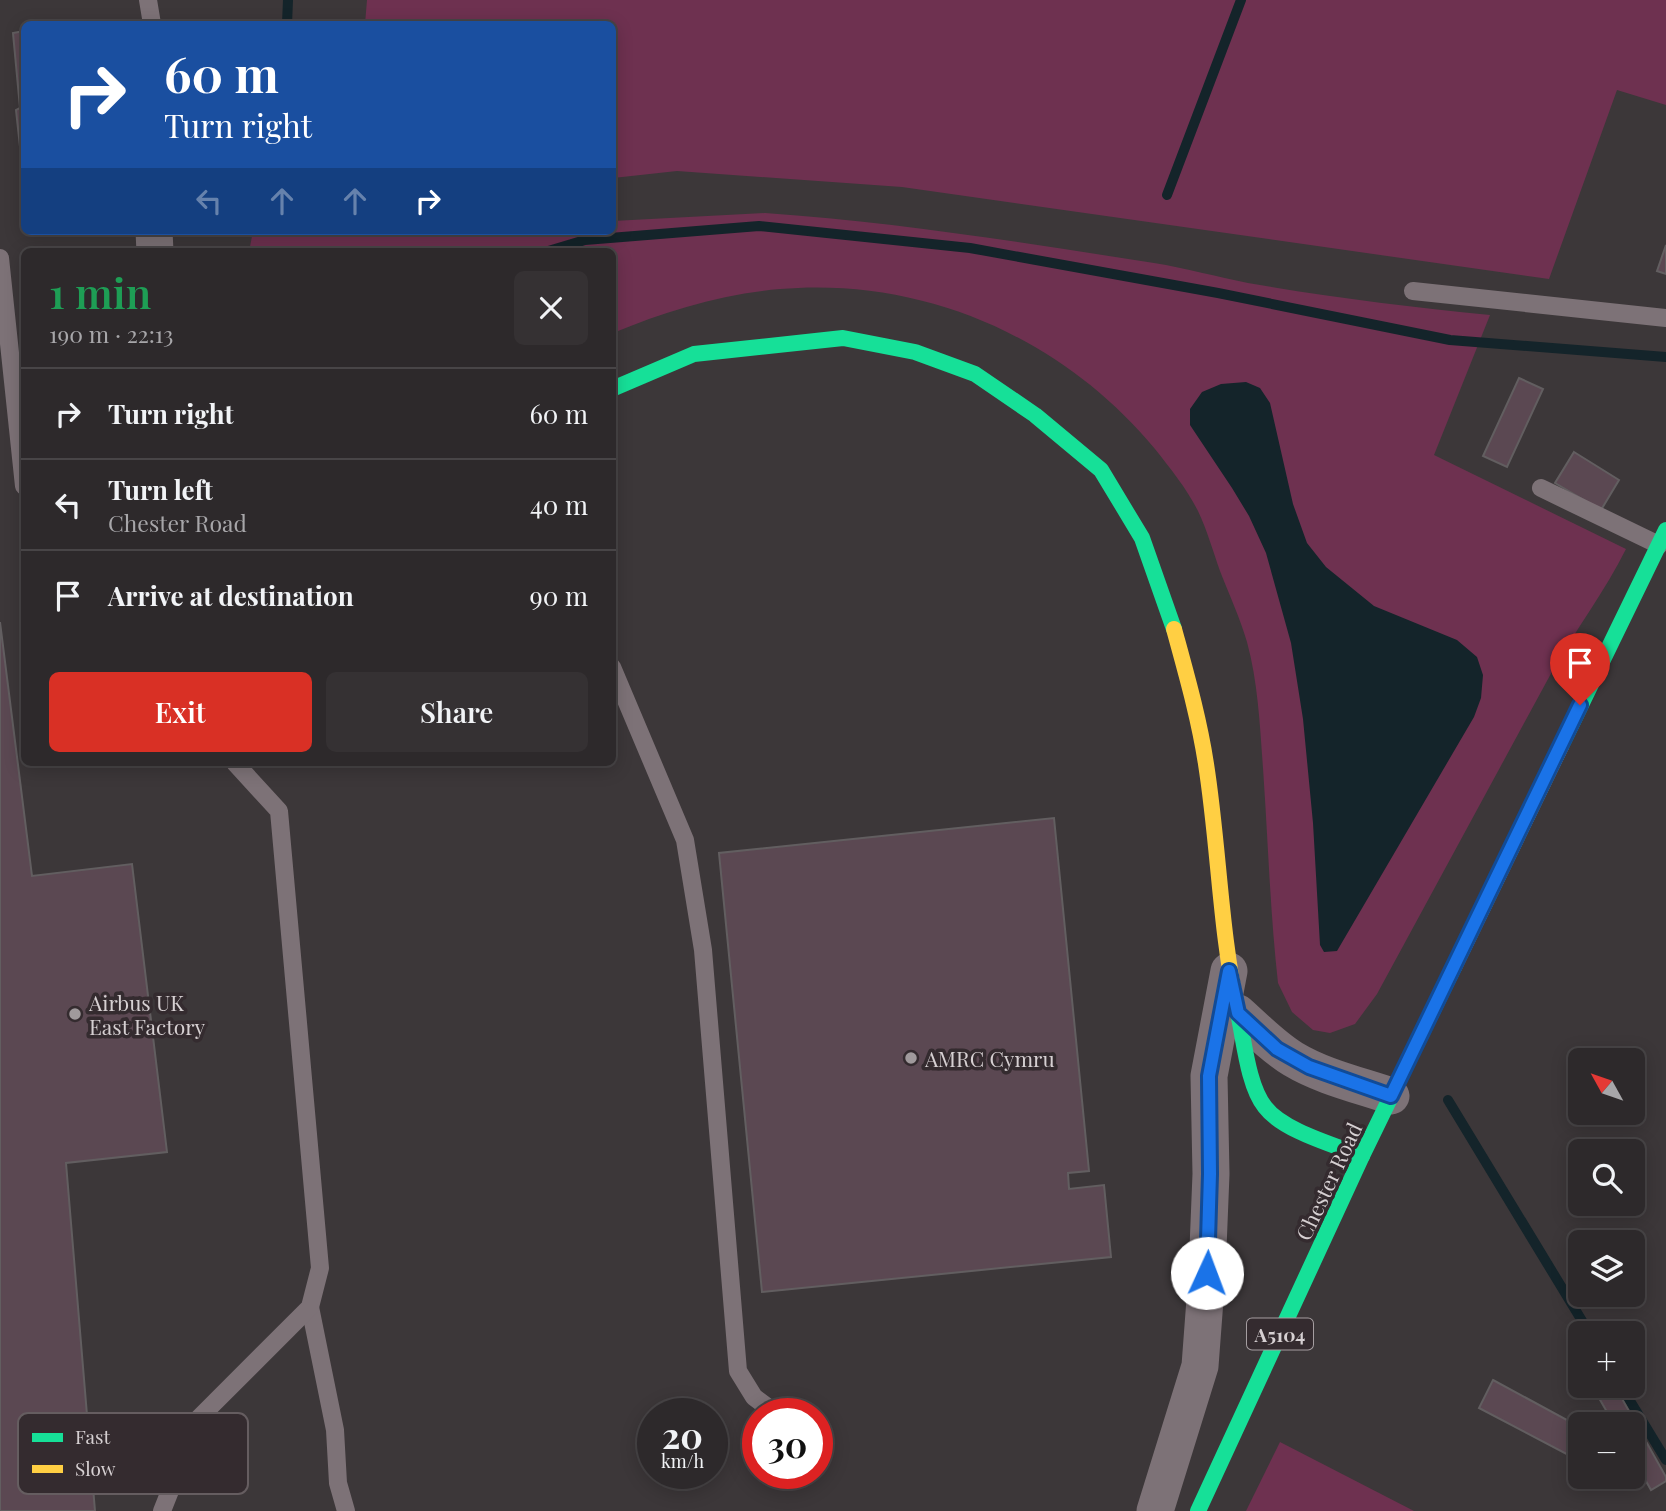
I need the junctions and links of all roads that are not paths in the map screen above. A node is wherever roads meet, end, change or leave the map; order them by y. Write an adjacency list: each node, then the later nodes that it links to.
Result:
1 (148, 0): 2 (lane)
2 (152, 21)
3 (0, 258): 7 (lane)
4 (1413, 291): 5 (lane)
5 (1666, 318)
6 (616, 387): 12 (street)
7 (21, 458)
8 (1541, 488): 9 (lane)
9 (1662, 538): 14 (street, Chester Road / A5104)
10 (616, 676): 17 (lane)
11 (239, 766): 16 (lane)
12 (1229, 971): 13 (street); 22 (street)
13 (1238, 1013): 14 (street); 15 (street)
14 (1391, 1096): 15 (street, Chester Road / A5104)
15 (1362, 1156): 23 (street, Chester Road / A5104)
16 (310, 1307): 18 (lane); 21 (lane)
17 (756, 1398)
18 (205, 1413)
19 (169, 1494): 20 (lane)
20 (162, 1511)
21 (346, 1511)
22 (1155, 1511)
23 (1198, 1511)

